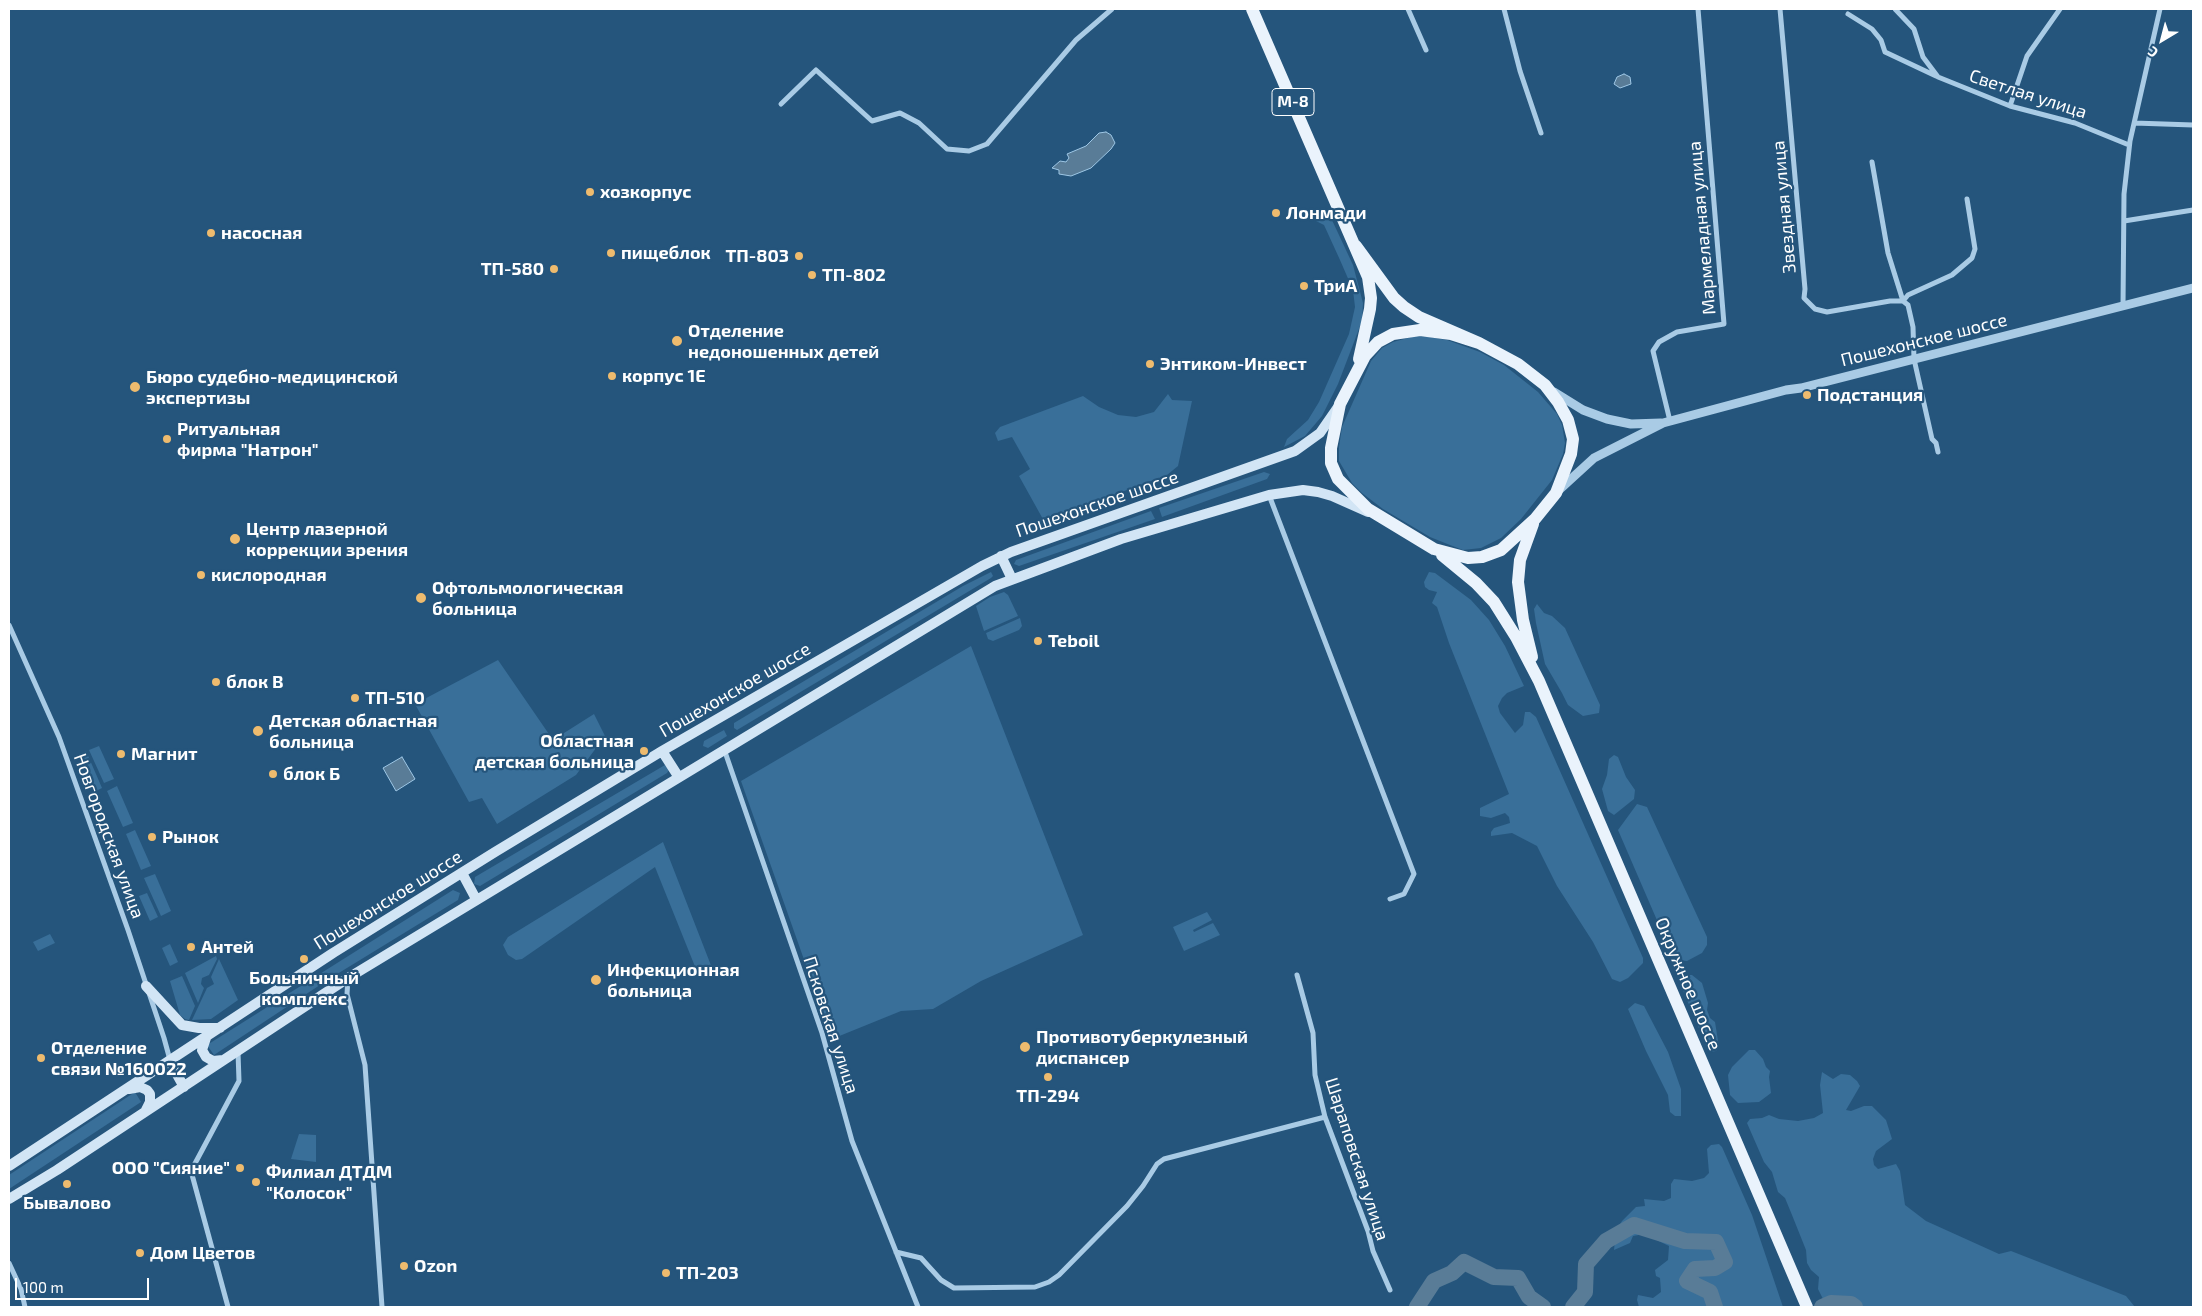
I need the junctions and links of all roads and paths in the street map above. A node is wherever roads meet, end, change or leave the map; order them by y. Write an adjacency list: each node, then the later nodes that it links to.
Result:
1 (1112, 9): 13 (street)
2 (1252, 9): 23 (main road, Окружное шоссе / М-8)
3 (1408, 9): 11 (street)
4 (1504, 9): 17 (street)
5 (1698, 9): 32 (street, Мармеладная улица)
6 (1780, 9): 25 (street, Звездная улица)
7 (1894, 9): 12 (street)
8 (2060, 9): 14 (street)
9 (2160, 9): 15 (street)
10 (1848, 14): 12 (street, Светлая улица)
11 (1426, 50)
12 (1938, 77): 14 (street, Светлая улица)
13 (781, 104)
14 (2010, 106): 18 (street, Светлая улица)
15 (2134, 123): 16 (street); 18 (street)
16 (2193, 126)
17 (1542, 133)
18 (2130, 145): 22 (street)
19 (1872, 162): 25 (street)
20 (1967, 199): 25 (street)
21 (2193, 210): 22 (street)
22 (2124, 221): 26 (street)
23 (1356, 246): 27 (main road, Окружное шоссе); 29 (main road, Окружное шоссе)
24 (2193, 288): 26 (street, Пошехонское шоссе)
25 (1903, 301): 28 (street)
26 (2123, 306): 28 (street, Пошехонское шоссе)
27 (1480, 343): 29 (main road, Окружное шоссе); 30 (main road, Окружное шоссе)
28 (1914, 359): 32 (street, Пошехонское шоссе); 33 (street)
29 (1355, 373): 31 (main road, Окружное шоссе)
30 (1545, 385): 32 (street); 34 (main road, Окружное шоссе)
31 (1340, 404): 36 (main road, Окружное шоссе); 39 (main road, Пошехонское шоссе)
32 (1667, 422): 34 (street)
33 (1938, 452)
34 (1556, 494): 37 (main road, Окружное шоссе)
35 (1269, 495): 36 (main road); 40 (main road); 48 (street)
36 (1379, 517): 38 (main road, Окружное шоссе)
37 (1535, 520): 38 (main road, Окружное шоссе); 42 (main road, Окружное шоссе)
38 (1434, 549): 42 (main road, Окружное шоссе)
39 (1001, 556): 40 (main road); 44 (main road, Пошехонское шоссе)
40 (1012, 579): 43 (main road)
41 (9, 625): 51 (street, Новгородская улица)
42 (1539, 682): 66 (main road, Окружное шоссе)
43 (724, 748): 45 (main road); 63 (street, Псковская улица)
44 (662, 751): 45 (main road); 46 (main road, Пошехонское шоссе)
45 (678, 776): 47 (main road)
46 (462, 873): 47 (main road); 52 (main road, Пошехонское шоссе)
47 (476, 899): 50 (main road)
48 (1390, 899)
49 (1297, 975): 60 (street, Шараповская улица)
50 (348, 978): 54 (main road); 69 (street)
51 (146, 986): 52 (main road); 56 (street, Новгородская улица)
52 (220, 1028): 53 (main road, Пошехонское шоссе)
53 (206, 1038): 55 (main road); 56 (main road, Пошехонское шоссе)
54 (238, 1050): 55 (main road); 68 (street)
55 (224, 1060): 57 (main road)
56 (170, 1062): 57 (main road); 58 (main road, Пошехонское шоссе)
57 (184, 1087): 59 (main road)
58 (127, 1090): 59 (main road); 61 (main road, Пошехонское шоссе)
59 (145, 1113): 62 (main road)
60 (1325, 1117): 63 (street); 65 (street, Шараповская улица)
61 (9, 1166)
62 (9, 1199)
63 (896, 1252): 70 (street, Псковская улица)
64 (9, 1263): 67 (street)
65 (1390, 1290)
66 (1805, 1304)
67 (25, 1307)
68 (228, 1307)
69 (382, 1307)
70 (918, 1307)

